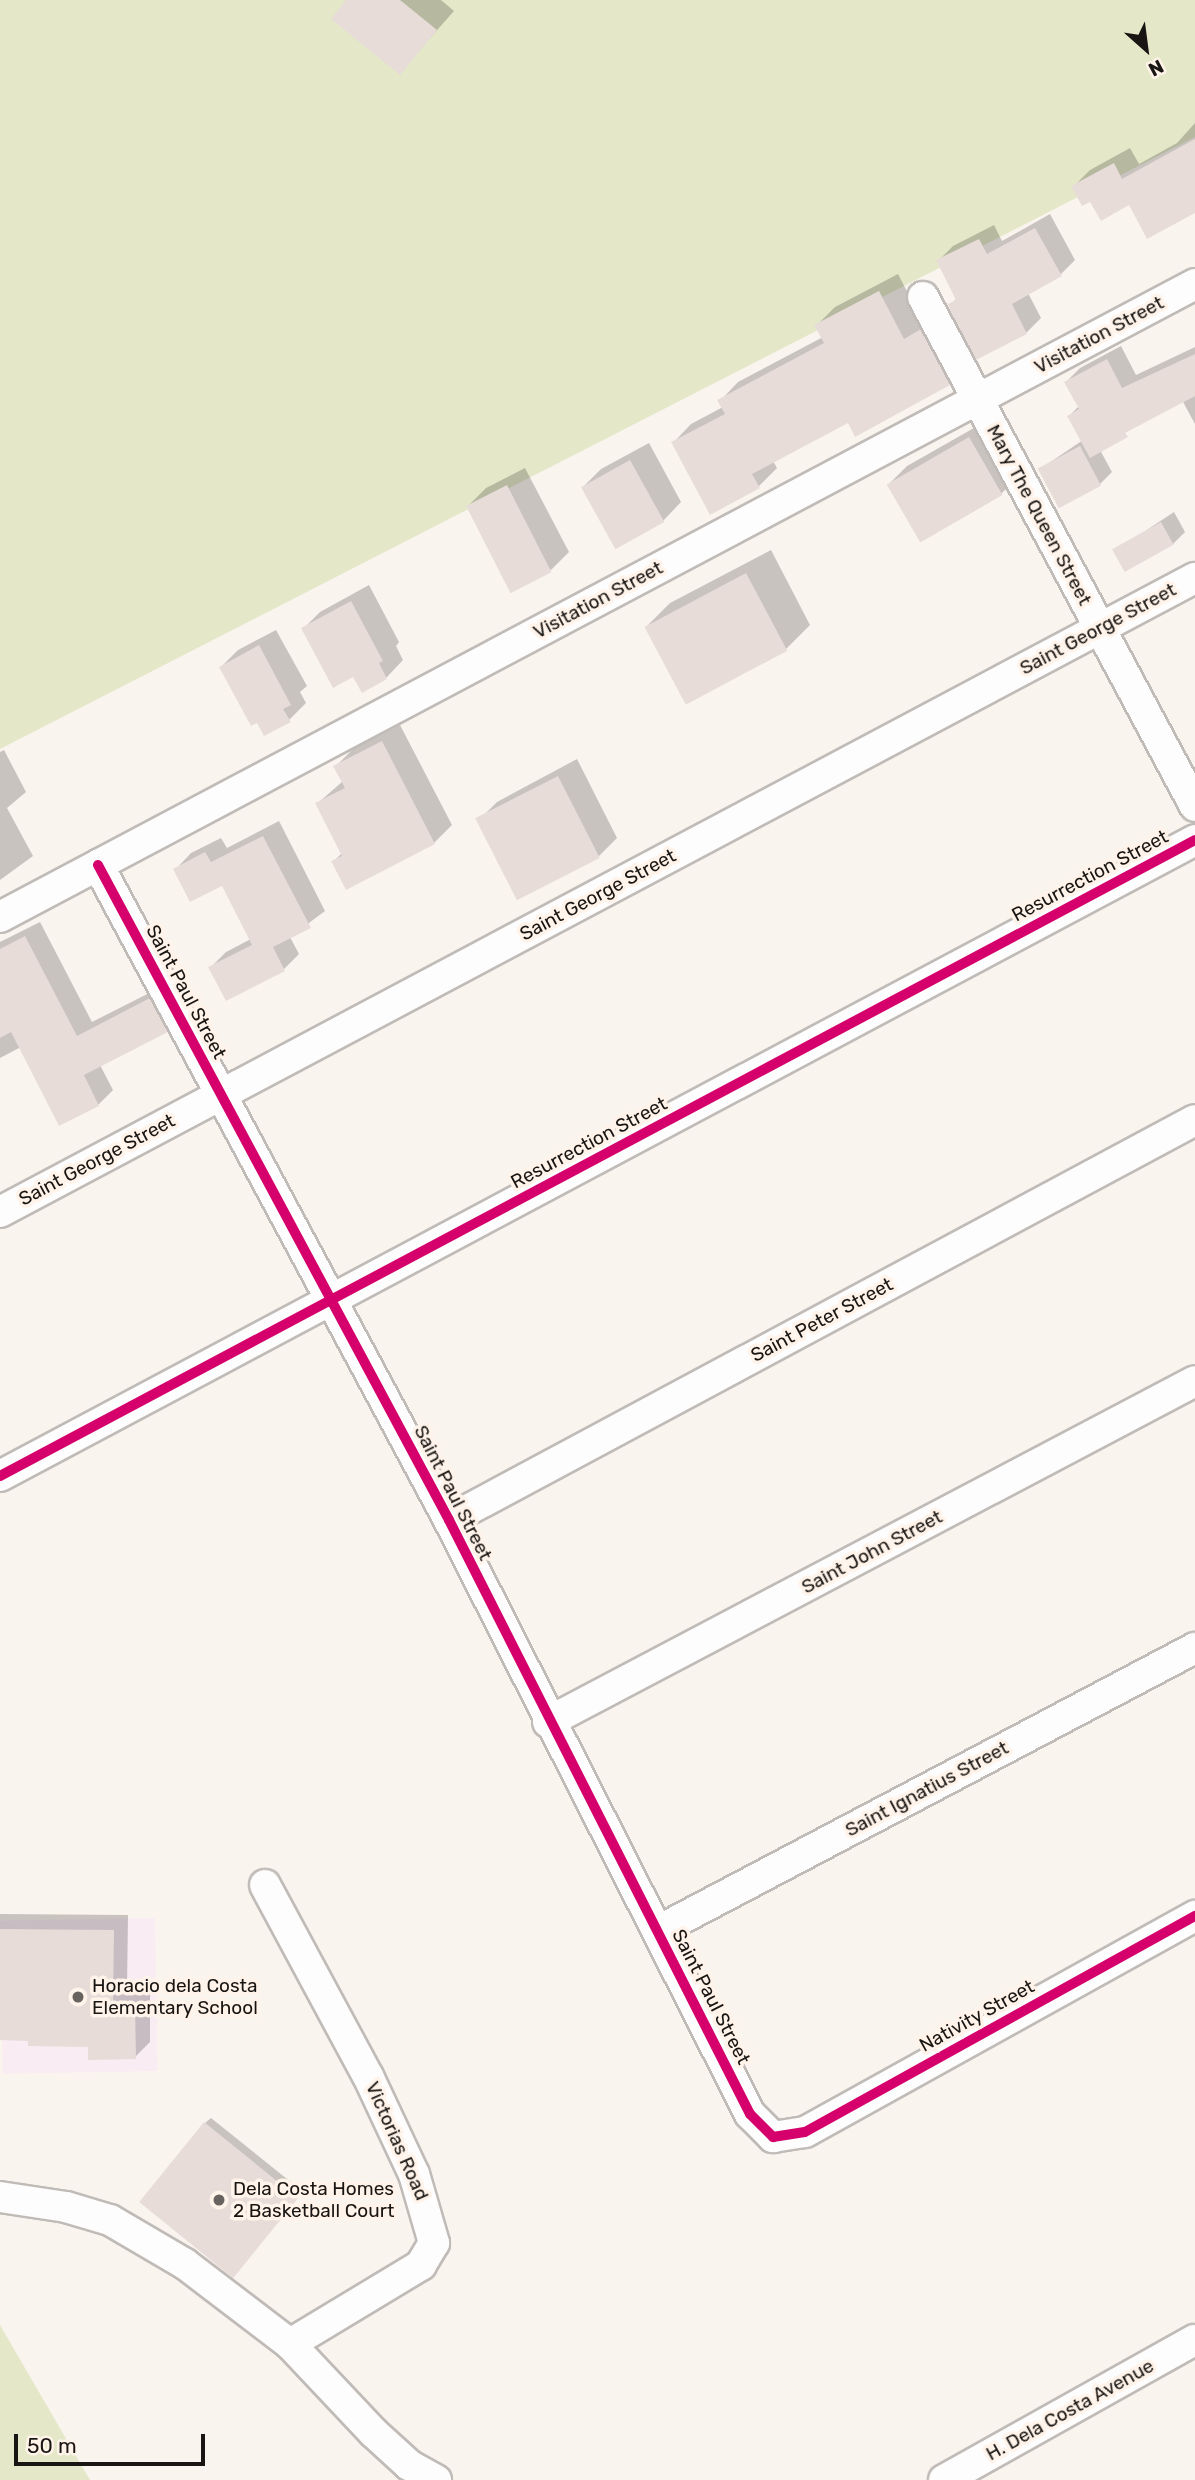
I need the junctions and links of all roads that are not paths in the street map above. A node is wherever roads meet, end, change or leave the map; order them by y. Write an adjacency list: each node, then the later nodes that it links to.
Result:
1 (1195, 284): 3 (street, Visitation Street)
2 (923, 297): 3 (street, Mary The Queen Street)
3 (977, 399): 5 (street, Mary The Queen Street); 8 (street, Visitation Street)
4 (1195, 578): 5 (street, Saint George Street)
5 (1100, 628): 6 (street, Mary The Queen Street); 10 (street, Saint George Street)
6 (1195, 806)
7 (1195, 840): 13 (street, Resurrection Street)
8 (98, 865): 9 (street, Visitation Street); 10 (street, Saint Paul Street)
9 (0, 917)
10 (221, 1095): 12 (street, Saint George Street); 13 (street, Saint Paul Street)
11 (1195, 1119): 16 (street, Saint Peter Street)
12 (0, 1212)
13 (331, 1300): 15 (street, Resurrection Street); 16 (street, Saint Paul Street)
14 (1195, 1381): 18 (street, Saint John Street)
15 (0, 1476)
16 (449, 1520): 18 (street, Saint Paul Street)
17 (1195, 1648): 21 (street, Saint Ignatius Street)
18 (548, 1722): 21 (street, Saint Paul Street)
19 (265, 1885): 25 (street, Victorias Road)
20 (1195, 1916): 22 (street, Nativity Street)
21 (658, 1931): 22 (street, Saint Paul Street)
22 (773, 2137)
23 (0, 2197): 25 (street)
24 (1195, 2340): 27 (street, H. Dela Costa Avenue)
25 (290, 2344): 26 (street)
26 (436, 2480)
27 (944, 2480)

